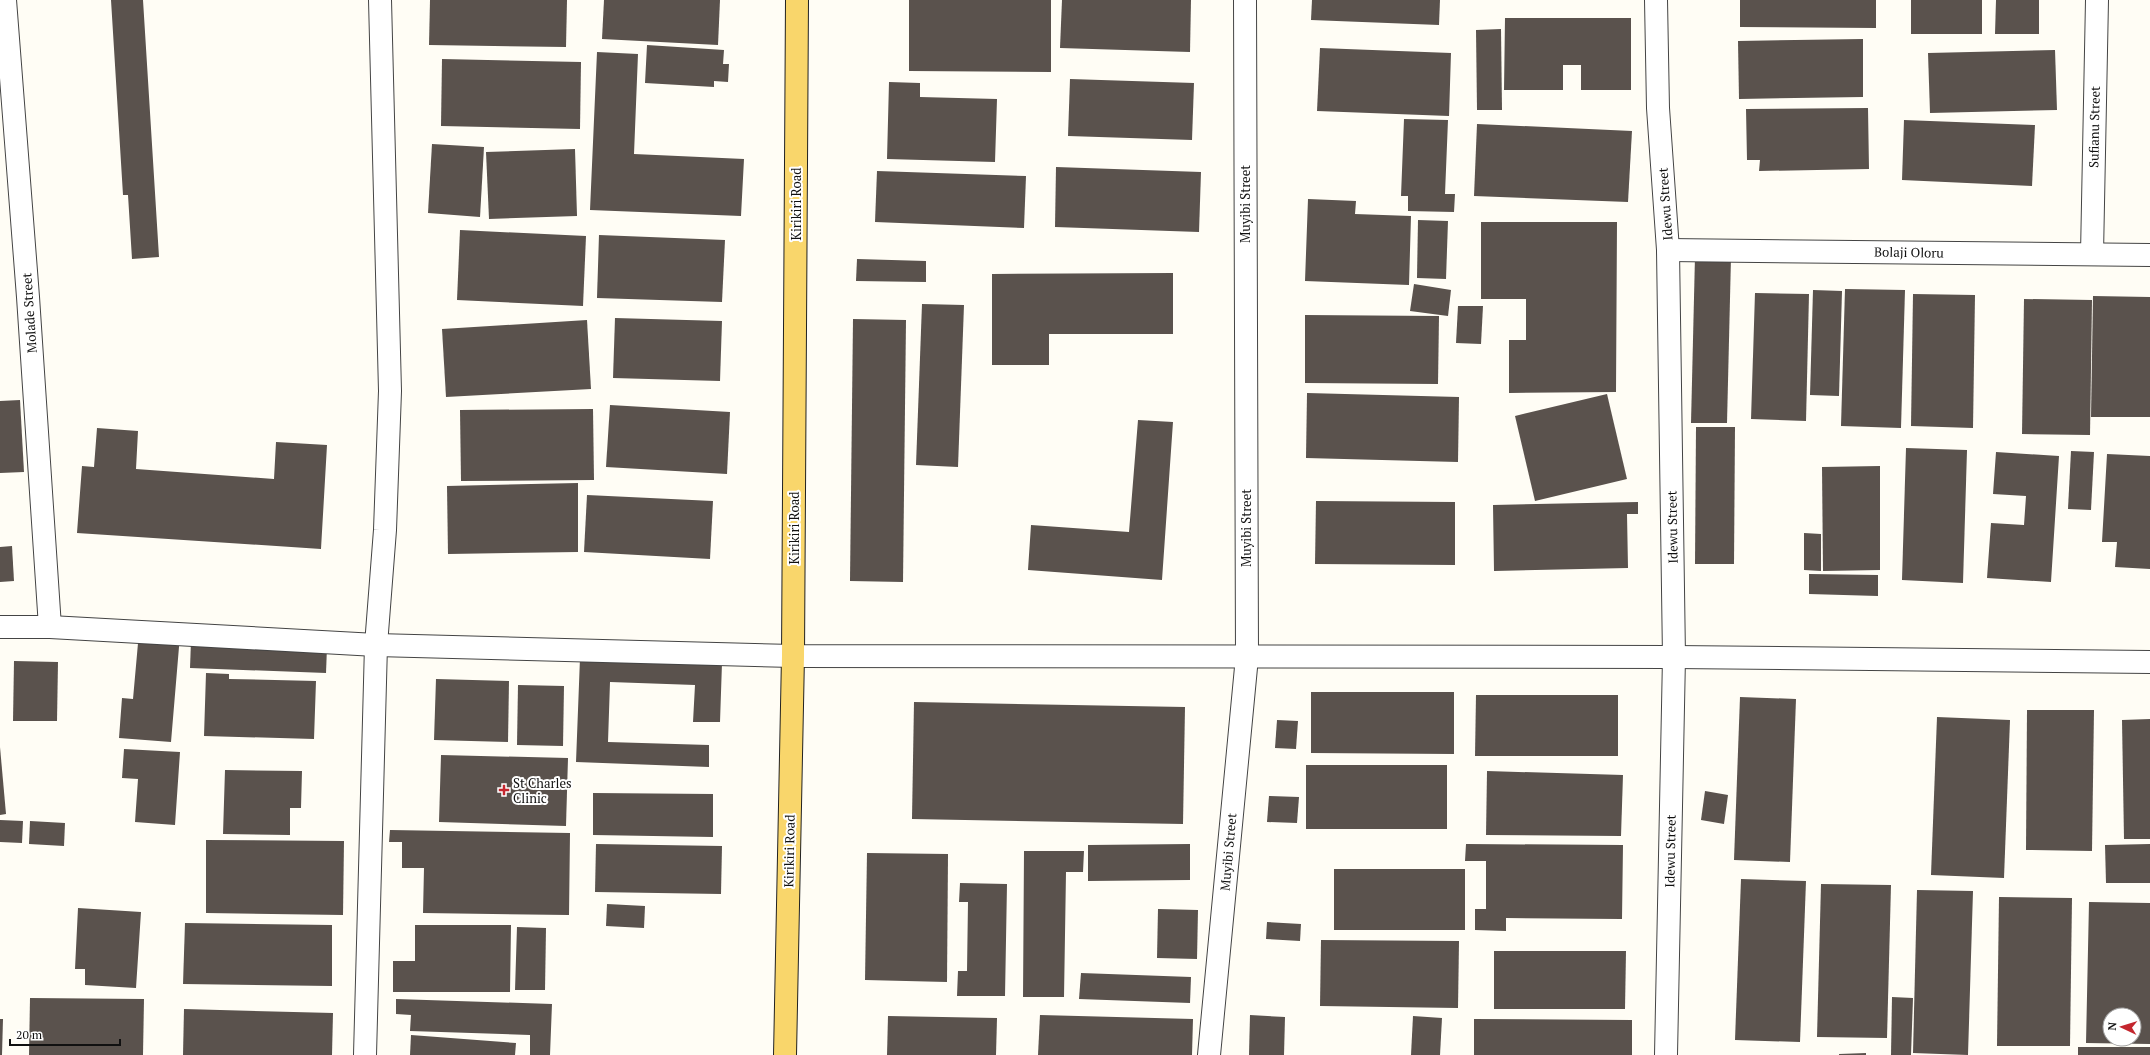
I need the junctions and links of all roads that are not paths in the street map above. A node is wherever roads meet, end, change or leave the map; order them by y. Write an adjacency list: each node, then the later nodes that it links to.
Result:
1 (5, 0): 11 (street, Molade Street)
2 (380, 0): 12 (street)
3 (798, 0): 13 (main road, Kirikiri Road)
4 (1245, 0): 14 (street, Muyibi Street)
5 (1656, 0): 7 (street, Idewu Street)
6 (2097, 0): 8 (street, Sufianu Street)
7 (1668, 250): 8 (street, Bolaji Oloru); 15 (street, Idewu Street)
8 (2092, 254): 9 (street, Bolaji Oloru)
9 (2150, 255)
10 (0, 627): 11 (street)
11 (50, 627): 12 (street)
12 (376, 645): 13 (street); 17 (street)
13 (793, 656): 14 (street); 18 (main road, Kirikiri Road)
14 (1247, 657): 15 (street); 19 (street, Muyibi Street)
15 (1674, 657): 16 (street); 20 (street, Idewu Street)
16 (2150, 662)
17 (366, 1055)
18 (785, 1055)
19 (1209, 1055)
20 (1666, 1055)

